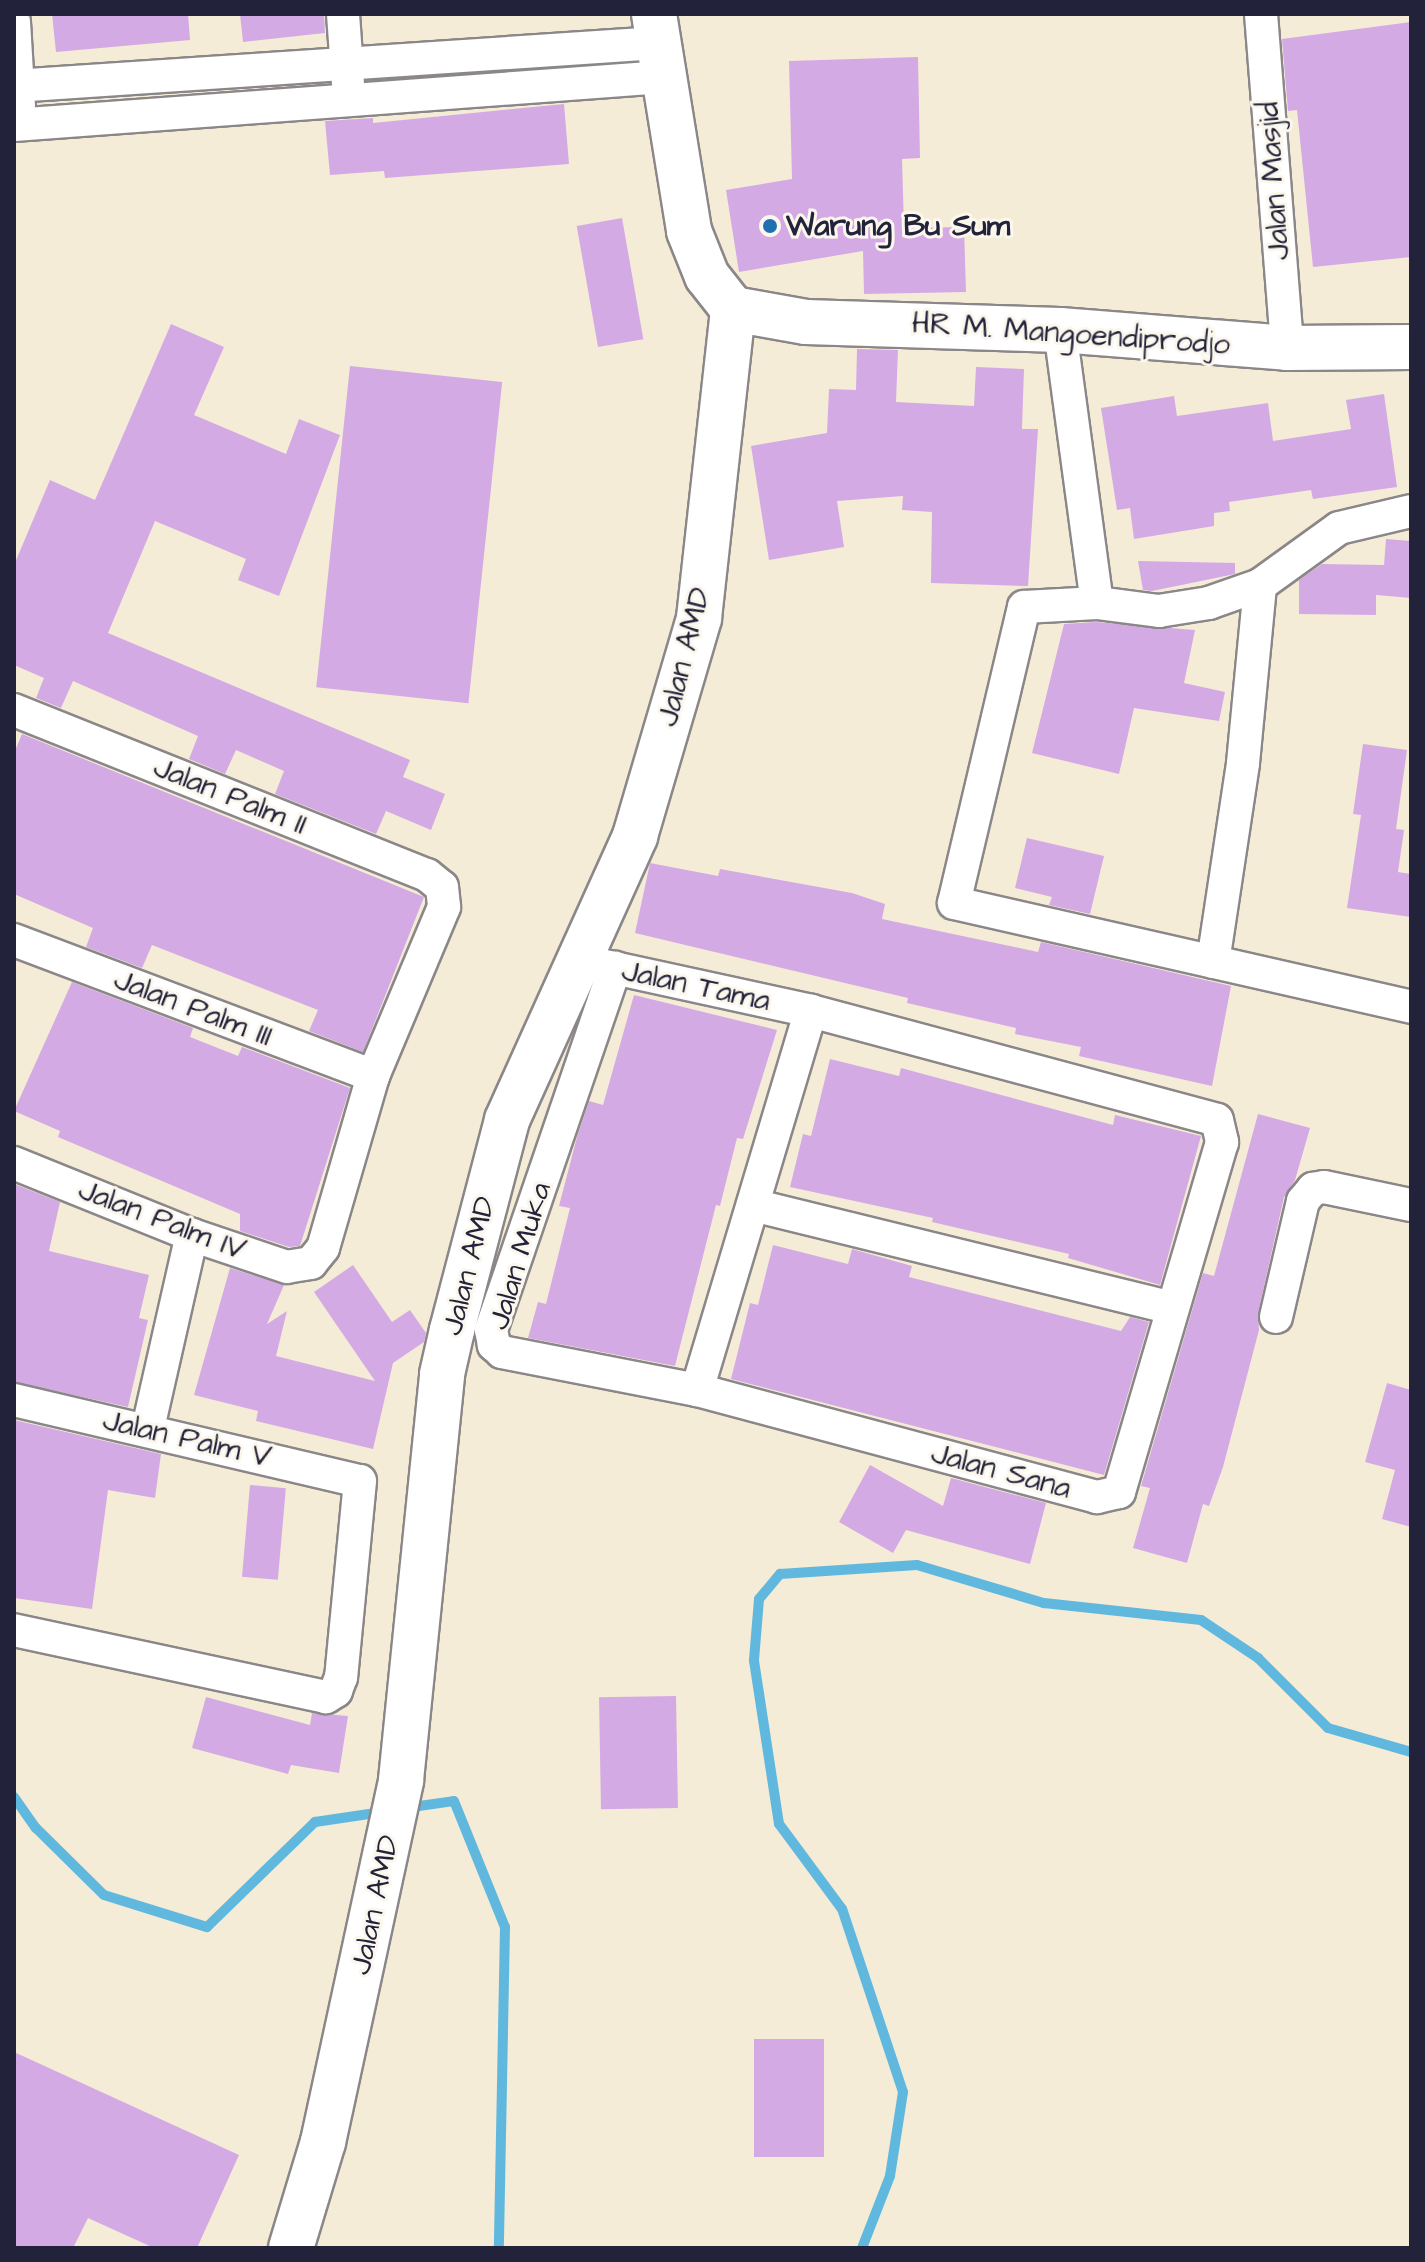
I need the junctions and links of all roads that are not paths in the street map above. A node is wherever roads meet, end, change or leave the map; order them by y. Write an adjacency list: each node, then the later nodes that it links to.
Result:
1 (343, 14): 5 (street)
2 (1261, 14): 12 (street, Jalan Masjid)
3 (14, 22): 6 (street)
4 (658, 44): 5 (street); 7 (street); 9 (street)
5 (345, 64): 6 (street); 7 (street)
6 (16, 86): 8 (street)
7 (350, 100): 8 (street)
8 (17, 125)
9 (733, 309): 10 (street, HR M. Mangoendiprodjo); 19 (street, Jalan AMD)
10 (1060, 330): 12 (street, HR M. Mangoendiprodjo); 15 (street)
11 (1411, 347): 12 (street, HR M. Mangoendiprodjo)
12 (1287, 348)
13 (1411, 511): 14 (street)
14 (1260, 585): 15 (street); 18 (street)
15 (1097, 603): 18 (street)
16 (14, 710): 22 (street, Jalan Palm II)
17 (14, 940): 22 (street, Jalan Palm III)
18 (1213, 962): 20 (street)
19 (598, 965): 21 (street, Jalan Tama); 29 (street, Jalan Muka); 33 (street, Jalan AMD)
20 (1411, 1007)
21 (811, 1011): 24 (street); 27 (street, Jalan Tama)
22 (373, 1076): 26 (street, Jalan Palm IV)
23 (14, 1163): 26 (street, Jalan Palm IV)
24 (753, 1205): 27 (street); 29 (street)
25 (1411, 1205): 28 (street)
26 (192, 1235): 31 (street)
27 (1172, 1308): 29 (street, Jalan Sana)
28 (1276, 1317)
29 (697, 1390)
30 (14, 1400): 31 (street, Jalan Palm V)
31 (148, 1428): 32 (street, Jalan Palm V)
32 (14, 1630)
33 (291, 2248)

